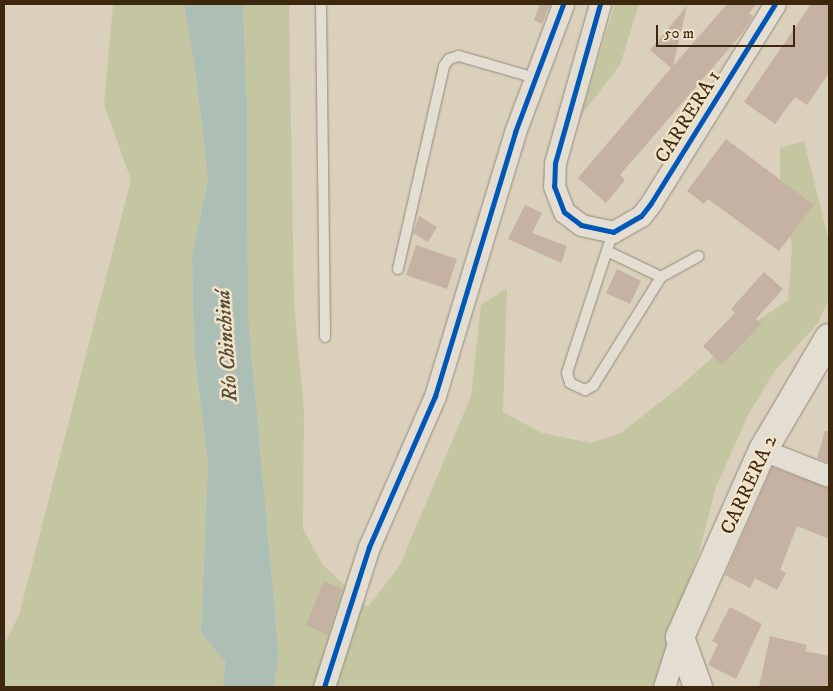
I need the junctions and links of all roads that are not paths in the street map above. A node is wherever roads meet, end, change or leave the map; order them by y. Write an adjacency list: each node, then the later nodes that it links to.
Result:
1 (321, 4): 10 (lane)
2 (564, 4): 5 (street)
3 (600, 4): 6 (street)
4 (775, 4): 6 (street, CARRERA 1)
5 (535, 78): 8 (lane); 15 (street)
6 (610, 241): 9 (lane); 9 (lane)
7 (698, 256): 9 (lane)
8 (398, 269)
9 (661, 277)
10 (325, 337)
11 (829, 338): 12 (main road, CARRERA 2)
12 (763, 450): 13 (street); 14 (main road, CARRERA 2)
13 (829, 476)
14 (680, 637): 16 (street, CARRERA 2); 17 (main road)
15 (324, 687)
16 (664, 687)
17 (698, 687)

